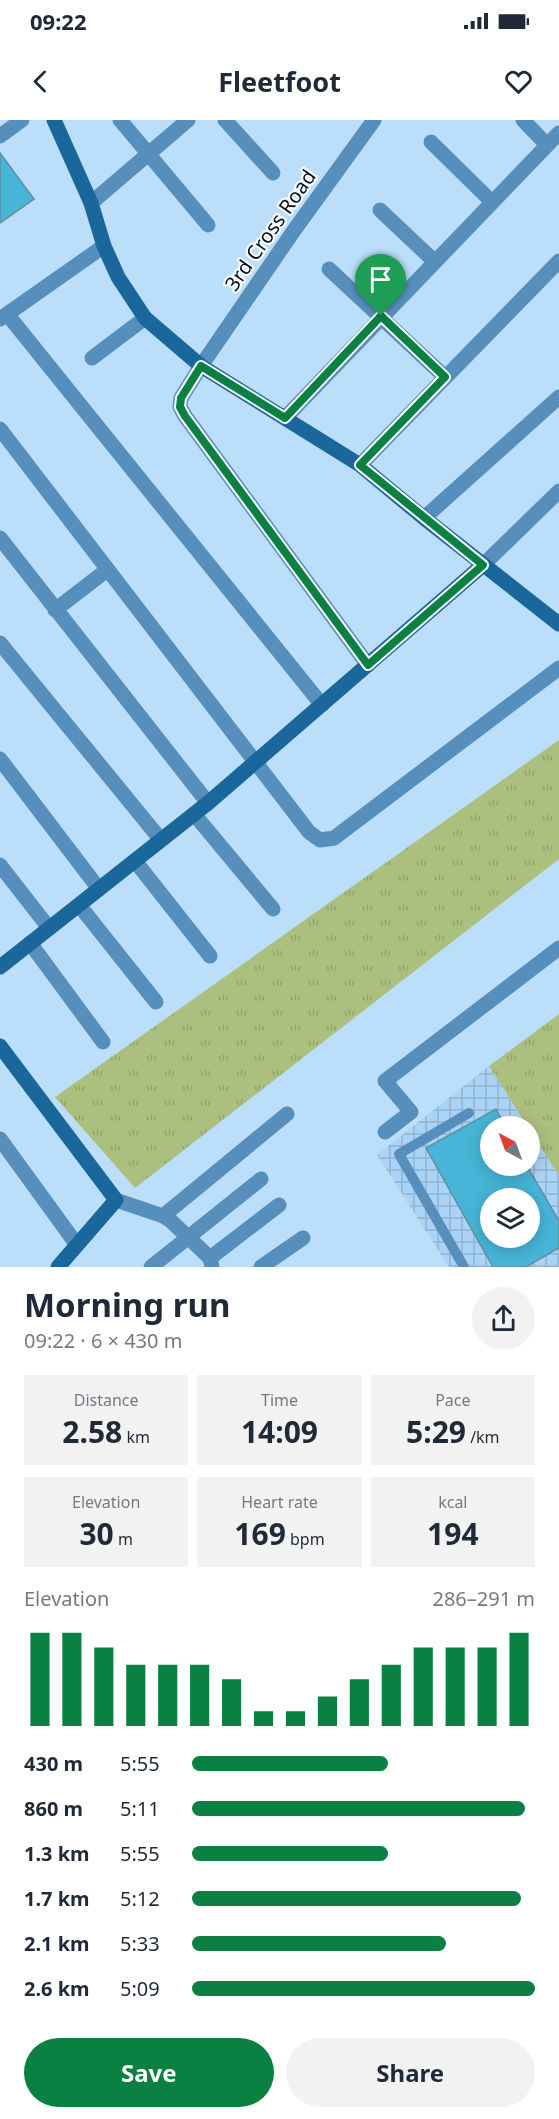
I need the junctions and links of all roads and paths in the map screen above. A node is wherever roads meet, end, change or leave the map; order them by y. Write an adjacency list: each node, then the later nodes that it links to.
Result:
1 (22, 120): 9 (street)
2 (54, 120): 15 (street)
3 (120, 120): 12 (street)
4 (188, 120): 12 (street)
5 (225, 120): 13 (street)
6 (374, 120): 26 (street, 3rd Cross Road)
7 (523, 120): 11 (street)
8 (559, 133): 11 (street)
9 (0, 136)
10 (431, 142): 14 (street)
11 (547, 145): 14 (street)
12 (148, 154): 15 (street); 17 (street)
13 (273, 173)
14 (492, 202): 19 (street)
15 (91, 203): 18 (street)
16 (380, 210): 19 (street)
17 (208, 225)
18 (104, 246): 23 (street); 24 (street)
19 (434, 261): 22 (street)
20 (559, 261): 27 (street)
21 (329, 269): 22 (street)
22 (381, 316): 27 (street); 29 (street)
23 (4, 317): 43 (street)
24 (145, 318): 25 (street); 26 (street)
25 (92, 358)
26 (201, 366): 29 (street); 41 (street, 3rd Cross Road)
27 (445, 377): 31 (street)
28 (559, 397): 33 (street)
29 (285, 418): 31 (street)
30 (0, 429): 36 (street)
31 (360, 465): 33 (street)
32 (559, 491): 35 (street)
33 (424, 518): 35 (street)
34 (0, 538): 37 (street)
35 (483, 565): 38 (street); 41 (street)
36 (107, 570): 37 (street); 45 (street)
37 (55, 610): 46 (street)
38 (559, 624)
39 (0, 643): 40 (street)
40 (5, 659): 48 (street)
41 (368, 665): 43 (street)
42 (559, 668): 45 (street)
43 (322, 705): 45 (street)
44 (0, 759): 51 (street)
45 (257, 761): 46 (street)
46 (208, 803): 47 (street)
47 (194, 814): 48 (street); 53 (street)
48 (161, 840): 49 (street)
49 (135, 861): 51 (street); 57 (street)
50 (0, 866): 54 (street)
51 (99, 889): 52 (street)
52 (79, 905): 54 (street); 59 (street)
53 (273, 909)
54 (49, 928): 55 (street)
55 (30, 944): 58 (street); 60 (street)
56 (559, 948): 64 (street)
57 (210, 956)
58 (0, 967)
59 (156, 1002)
60 (103, 1042)
61 (0, 1046): 67 (street)
62 (469, 1113): 77 (lane)
63 (287, 1114): 69 (street)
64 (385, 1132)
65 (0, 1139): 72 (street)
66 (261, 1179): 70 (street)
67 (116, 1200): 69 (street); 72 (street)
68 (279, 1205): 73 (street)
69 (163, 1216): 70 (street)
70 (187, 1236): 73 (street); 75 (street)
71 (303, 1238): 76 (street)
72 (77, 1245): 74 (street)
73 (211, 1263)
74 (58, 1267)
75 (151, 1267)
76 (261, 1267)
77 (464, 1267)

